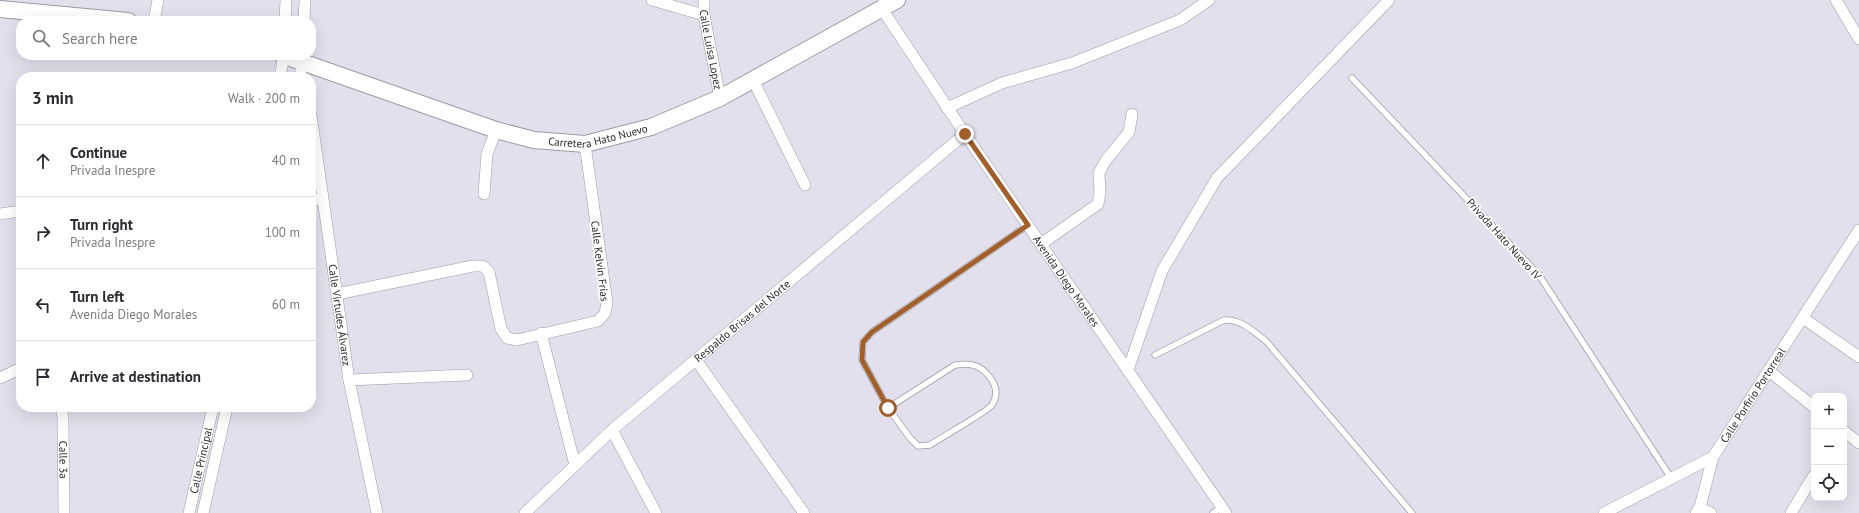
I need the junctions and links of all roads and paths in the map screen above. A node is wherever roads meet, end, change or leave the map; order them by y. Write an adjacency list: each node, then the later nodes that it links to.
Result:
1 (158, 0): 14 (street)
2 (286, 0): 15 (street)
3 (305, 0): 16 (street)
4 (652, 0): 12 (street)
5 (704, 0): 12 (street, Calle Luisa Lopez)
6 (896, 0): 10 (main road, Carretera Hato Nuevo)
7 (1209, 0): 27 (street)
8 (1389, 0): 49 (street)
9 (1836, 0): 17 (street)
10 (884, 4): 25 (main road, Carretera Hato Nuevo); 27 (street, Avenida Diego Morales)
11 (0, 9): 13 (main road)
12 (704, 14): 26 (street, Calle Luisa Lopez)
13 (75, 16)
14 (155, 16)
15 (285, 16)
16 (304, 16)
17 (1859, 39)
18 (283, 60): 21 (street)
19 (291, 60): 20 (main road, Carretera Hato Nuevo)
20 (303, 68): 22 (main road, Carretera Hato Nuevo)
21 (281, 72)
22 (315, 72)
23 (316, 72): 29 (main road, Carretera Hato Nuevo)
24 (1352, 78): 64 (lane, Privada Hato Nuevo IV)
25 (753, 80): 26 (main road, Carretera Hato Nuevo); 33 (street)
26 (720, 98): 31 (main road, Carretera Hato Nuevo)
27 (948, 108): 30 (street, Avenida Diego Morales)
28 (1132, 114): 41 (street)
29 (496, 130): 31 (main road, Carretera Hato Nuevo); 34 (street)
30 (965, 134): 39 (street, Avenida Diego Morales); 47 (street, Respaldo Brisas del Norte)
31 (585, 144): 44 (street, Calle Kelvin Frías)
32 (316, 151): 36 (street, Calle Virtudes Álvarez)
33 (805, 185)
34 (484, 194)
35 (316, 199): 36 (street)
36 (323, 201): 42 (street, Calle Virtudes Álvarez)
37 (16, 212): 38 (street)
38 (0, 214)
39 (1028, 225): 41 (street, Avenida Diego Morales); 55 (lane)
40 (1859, 232): 43 (street, Calle Porfirio Portorreal)
41 (1040, 244): 49 (street, Avenida Diego Morales)
42 (337, 294): 44 (street, Calle Kelvin Frías); 53 (street, Calle Virtudes Álvarez)
43 (1803, 318): 46 (street); 50 (street, Calle Porfirio Portorreal)
44 (541, 333): 63 (street)
45 (1155, 354): 75 (lane)
46 (1859, 357)
47 (696, 360): 59 (street, Respaldo Brisas del Norte); 74 (street)
48 (16, 370): 52 (street)
49 (1128, 370): 67 (street, Avenida Diego Morales)
50 (1769, 371): 54 (street); 62 (street, Calle Porfirio Portorreal)
51 (467, 375): 53 (street)
52 (0, 378)
53 (349, 380): 71 (street, Calle Virtudes Álvarez)
54 (1811, 405)
55 (888, 408): 55 (lane)
56 (62, 412): 68 (street, Calle 3a)
57 (212, 412): 69 (street, Calle Principal)
58 (226, 412): 70 (street, Calle Principal)
59 (612, 430): 63 (street, Respaldo Brisas del Norte); 73 (street)
60 (1847, 434): 61 (street)
61 (1859, 444)
62 (1713, 457): 64 (street); 66 (street)
63 (575, 465): 72 (street, Respaldo Brisas del Norte)
64 (1671, 478): 76 (street)
65 (1811, 479): 78 (street)
66 (1698, 510): 77 (street)
67 (1221, 511)
68 (64, 513)
69 (189, 513)
70 (203, 513)
71 (376, 513)
72 (525, 513)
73 (656, 513)
74 (804, 513)
75 (1412, 513)
76 (1604, 513)
77 (1710, 513)
78 (1791, 513)

